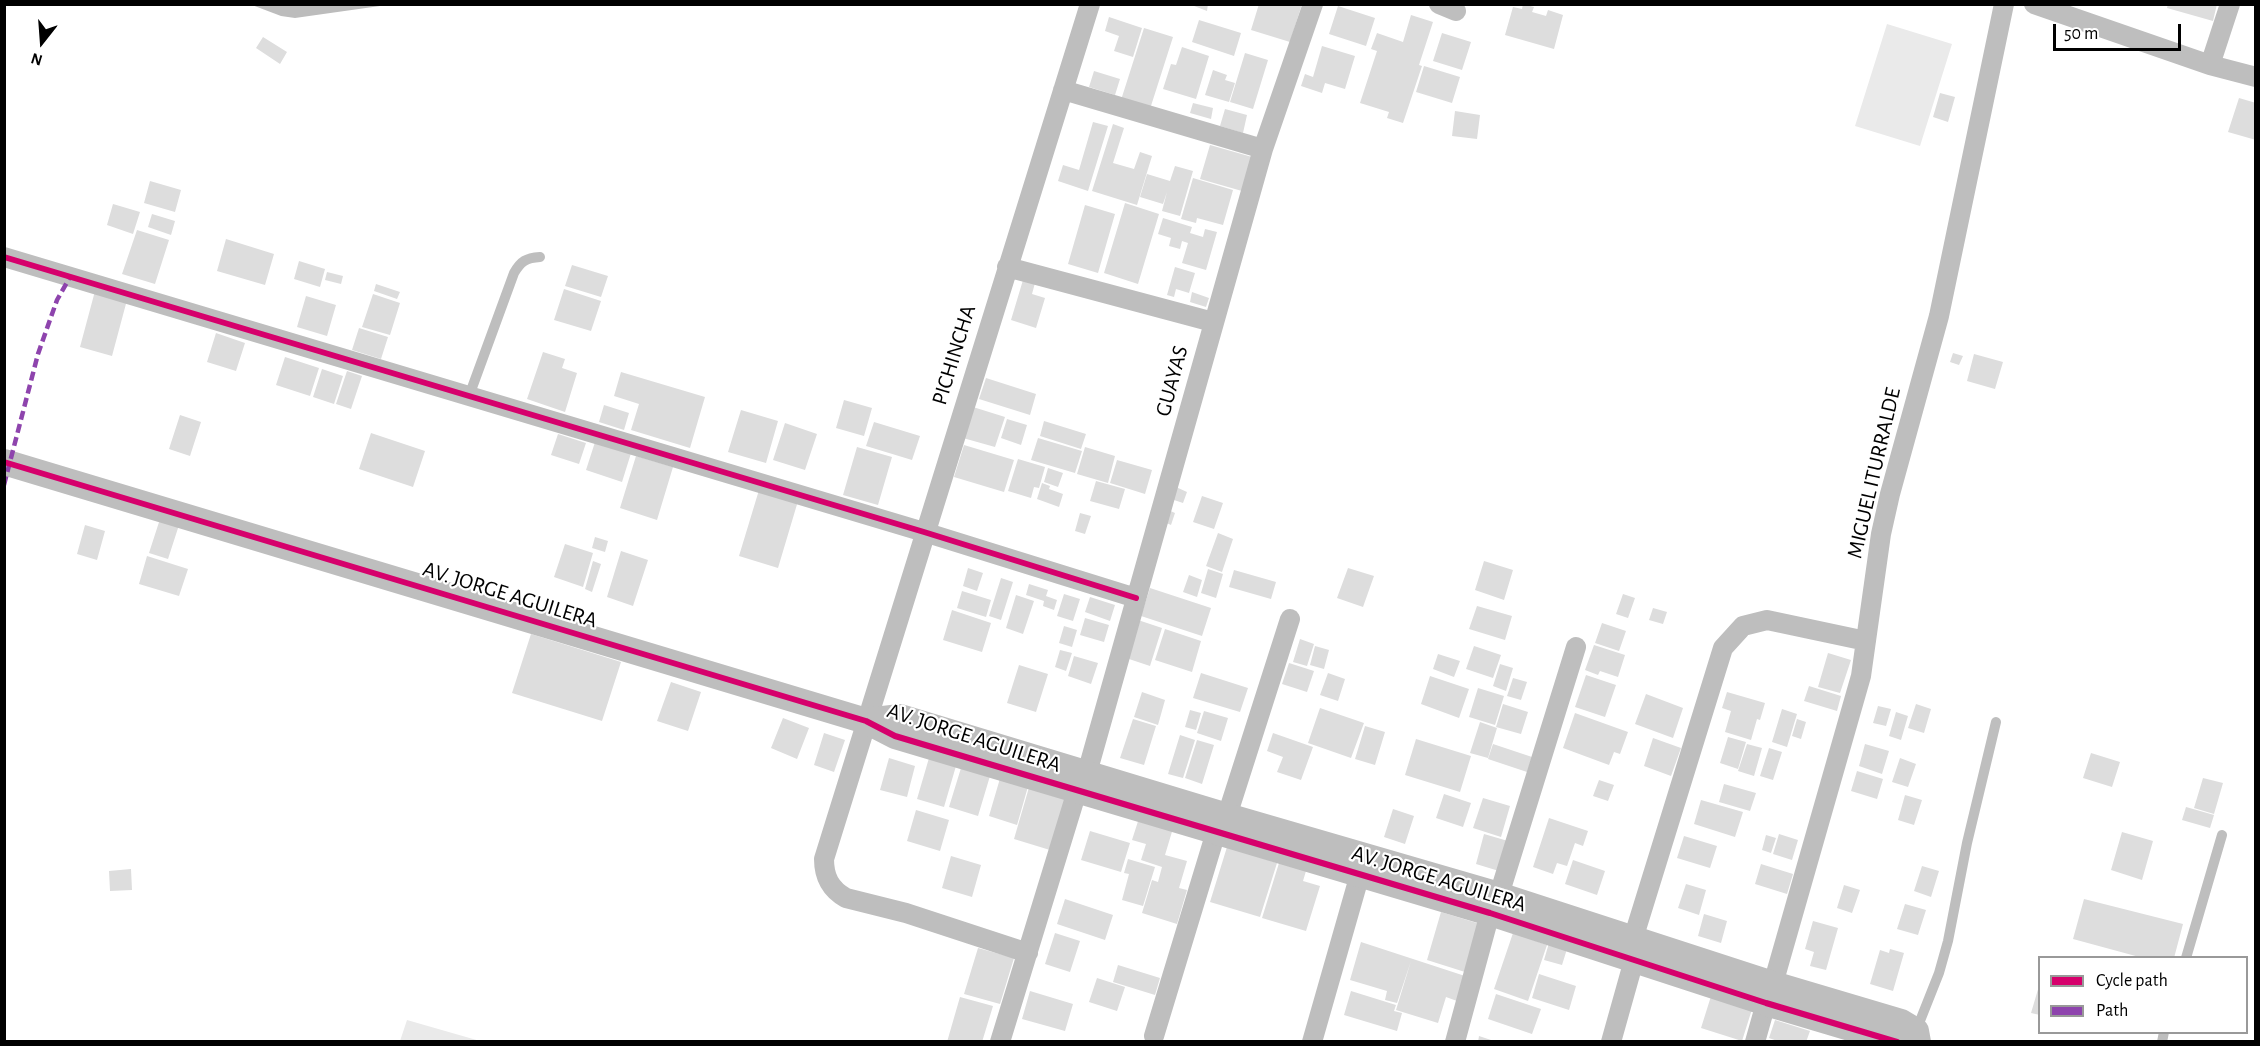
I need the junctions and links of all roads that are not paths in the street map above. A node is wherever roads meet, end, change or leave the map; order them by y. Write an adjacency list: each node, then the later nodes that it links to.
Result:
1 (1090, 4): 8 (street, PICHINCHA)
2 (1313, 4): 9 (street, GUAYAS)
3 (2004, 4): 19 (street, MIGUEL ITURRALDE)
4 (2034, 4): 6 (street)
5 (2230, 4): 6 (street)
6 (2210, 65): 7 (street)
7 (2256, 77)
8 (1063, 90): 9 (street); 12 (street, PICHINCHA)
9 (1263, 149): 13 (street, GUAYAS)
10 (4, 257): 14 (street)
11 (540, 257): 14 (lane)
12 (1007, 267): 13 (street); 16 (street, PICHINCHA)
13 (1213, 322): 17 (street, GUAYAS)
14 (470, 396): 16 (street)
15 (4, 462): 21 (street, AV. JORGE AGUILERA)
16 (924, 532): 17 (street); 21 (street, PICHINCHA)
17 (1136, 598): 23 (street, GUAYAS)
18 (1290, 619): 24 (street)
19 (1866, 642): 28 (street); 31 (street, MIGUEL ITURRALDE)
20 (1576, 647): 27 (street)
21 (866, 721): 23 (street, AV. JORGE AGUILERA); 29 (street, PICHINCHA)
22 (1996, 722): 33 (lane)
23 (1082, 782): 24 (street, AV. JORGE AGUILERA); 29 (street, GUAYAS)
24 (1222, 824): 26 (street, AV. JORGE AGUILERA); 27 (street, AV. JORGE AGUILERA); 32 (street)
25 (2222, 835): 30 (lane)
26 (1360, 874): 27 (street, AV. JORGE AGUILERA); 35 (street)
27 (1495, 904): 28 (street, AV. JORGE AGUILERA); 36 (street)
28 (1634, 949): 31 (street, AV. JORGE AGUILERA); 37 (street)
29 (1028, 953): 34 (street, GUAYAS)
30 (2186, 956)
31 (1770, 993): 33 (street, AV. JORGE AGUILERA); 38 (street, MIGUEL ITURRALDE)
32 (1154, 1036)
33 (1904, 1039)
34 (1000, 1041)
35 (1312, 1041)
36 (1455, 1041)
37 (1611, 1041)
38 (1755, 1041)

